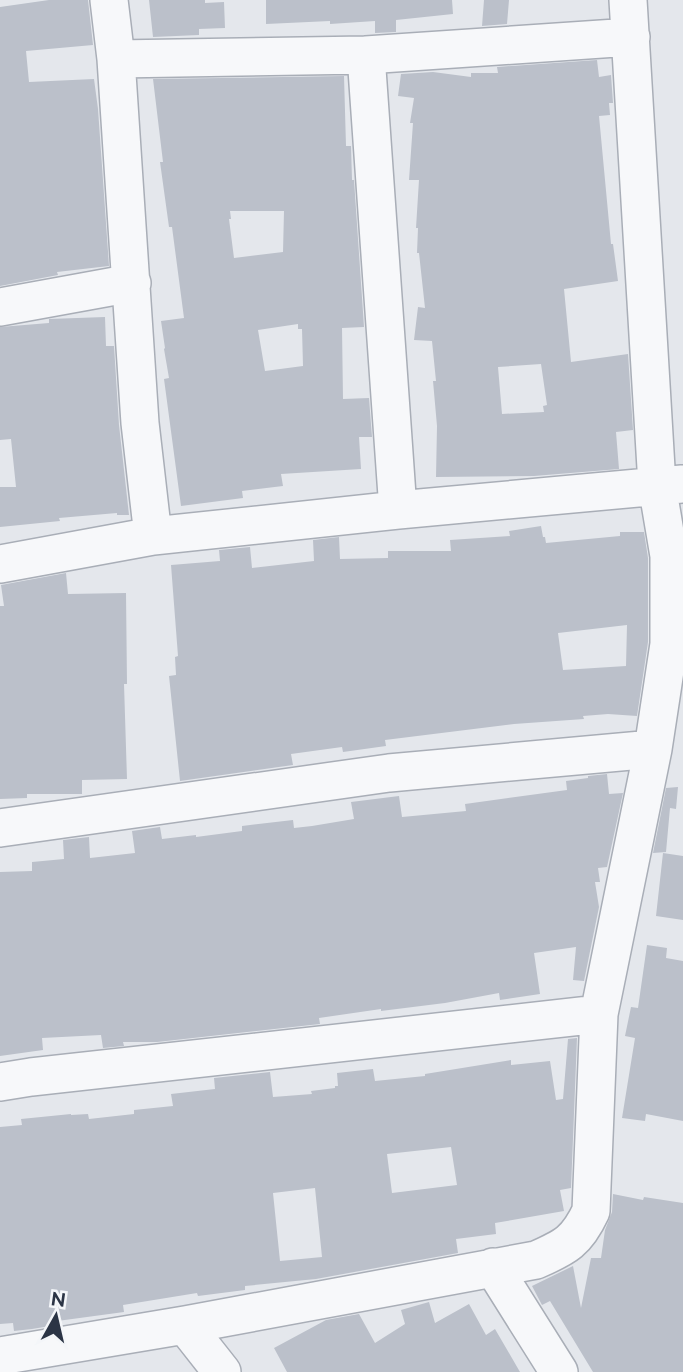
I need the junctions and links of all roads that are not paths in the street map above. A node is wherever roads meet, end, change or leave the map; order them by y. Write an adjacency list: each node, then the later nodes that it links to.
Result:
1 (109, 0): 5 (street)
2 (628, 0): 3 (street)
3 (631, 37): 4 (street); 8 (street)
4 (366, 55): 5 (street); 9 (street)
5 (116, 59): 6 (street)
6 (132, 283): 7 (street); 10 (street)
7 (0, 307)
8 (670, 485): 9 (street); 12 (street)
9 (398, 510): 10 (street)
10 (153, 536): 11 (street)
11 (0, 564)
12 (653, 749): 13 (street); 14 (street)
13 (0, 828)
14 (599, 1014): 15 (street); 16 (street)
15 (0, 1082)
16 (492, 1267): 17 (street); 20 (street)
17 (185, 1325): 18 (street); 19 (street)
18 (0, 1356)
19 (222, 1372)
20 (559, 1372)

